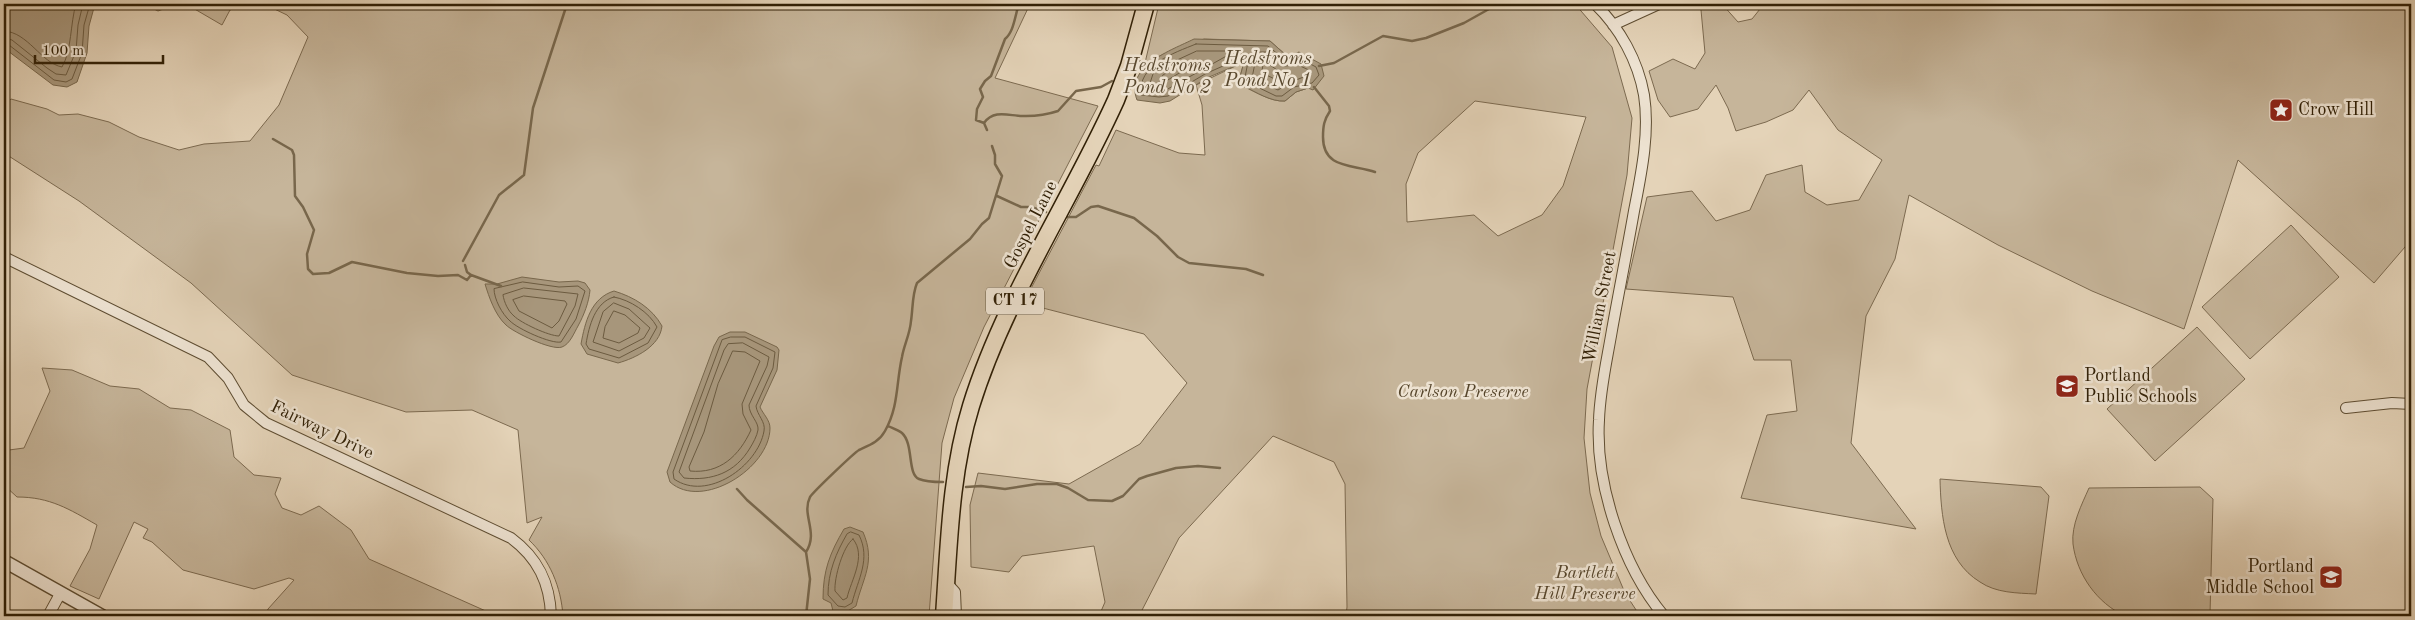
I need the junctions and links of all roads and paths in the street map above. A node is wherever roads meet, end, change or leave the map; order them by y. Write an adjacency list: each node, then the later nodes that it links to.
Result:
1 (1146, 4): 9 (main road, Gospel Lane / CT 17)
2 (1595, 4): 4 (street, William Street)
3 (1659, 4): 4 (street)
4 (1614, 25): 16 (street, William Street)
5 (4, 257): 13 (street, Fairway Drive)
6 (2411, 404): 7 (street)
7 (2346, 408)
8 (4, 561): 10 (street)
9 (946, 582): 14 (main road, Gospel Lane / CT 17); 15 (street)
10 (60, 594): 11 (street); 12 (street)
11 (48, 616)
12 (102, 616)
13 (550, 616)
14 (944, 616)
15 (956, 616)
16 (1664, 616)

